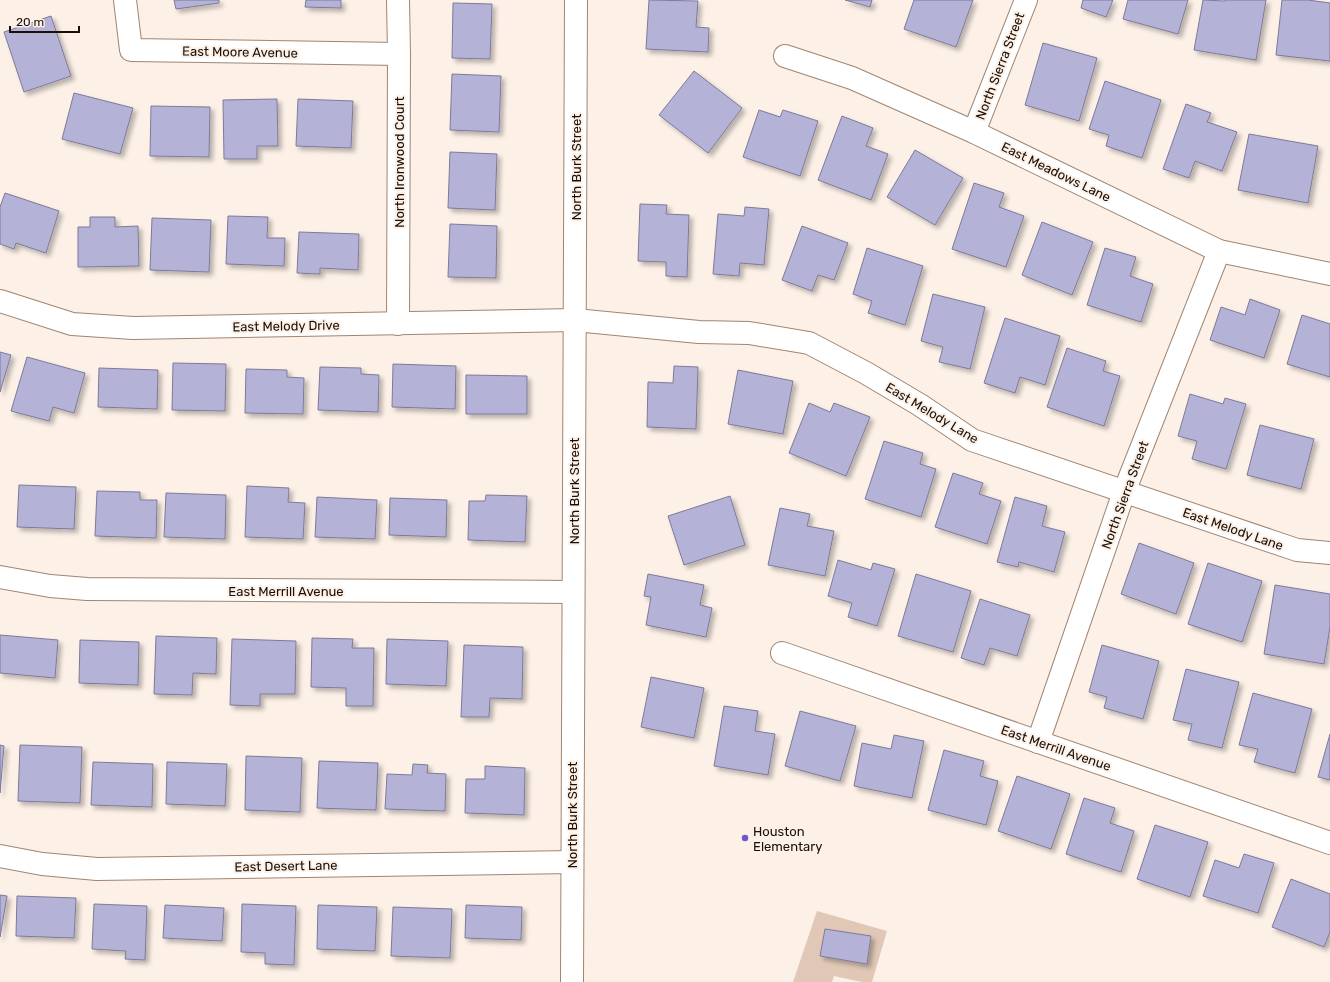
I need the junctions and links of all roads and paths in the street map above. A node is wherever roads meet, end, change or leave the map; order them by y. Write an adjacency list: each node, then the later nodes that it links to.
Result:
1 (125, 0): 5 (street, East Moore Avenue)
2 (398, 0): 5 (street, North Ironwood Court)
3 (576, 0): 11 (street, North Burk Street)
4 (1026, 0): 7 (street, North Sierra Street)
5 (399, 54): 12 (street, North Ironwood Court)
6 (785, 56): 7 (street, East Meadows Lane)
7 (974, 132): 8 (street, East Meadows Lane)
8 (1219, 251): 9 (street, East Meadows Lane); 13 (street, North Sierra Street)
9 (1330, 274)
10 (0, 301): 12 (street, East Melody Drive)
11 (575, 320): 12 (street, East Melody Drive); 13 (street, East Melody Lane); 16 (street, North Burk Street)
12 (398, 324)
13 (1124, 492): 14 (street, East Melody Lane); 18 (street, North Sierra Street)
14 (1330, 554)
15 (0, 577): 16 (street, East Merrill Avenue)
16 (573, 592): 21 (street, North Burk Street)
17 (782, 653): 18 (street, East Merrill Avenue)
18 (1038, 742): 19 (street, East Merrill Avenue)
19 (1330, 843)
20 (0, 856): 21 (street, East Desert Lane)
21 (572, 862): 22 (street, North Burk Street)
22 (572, 982)

